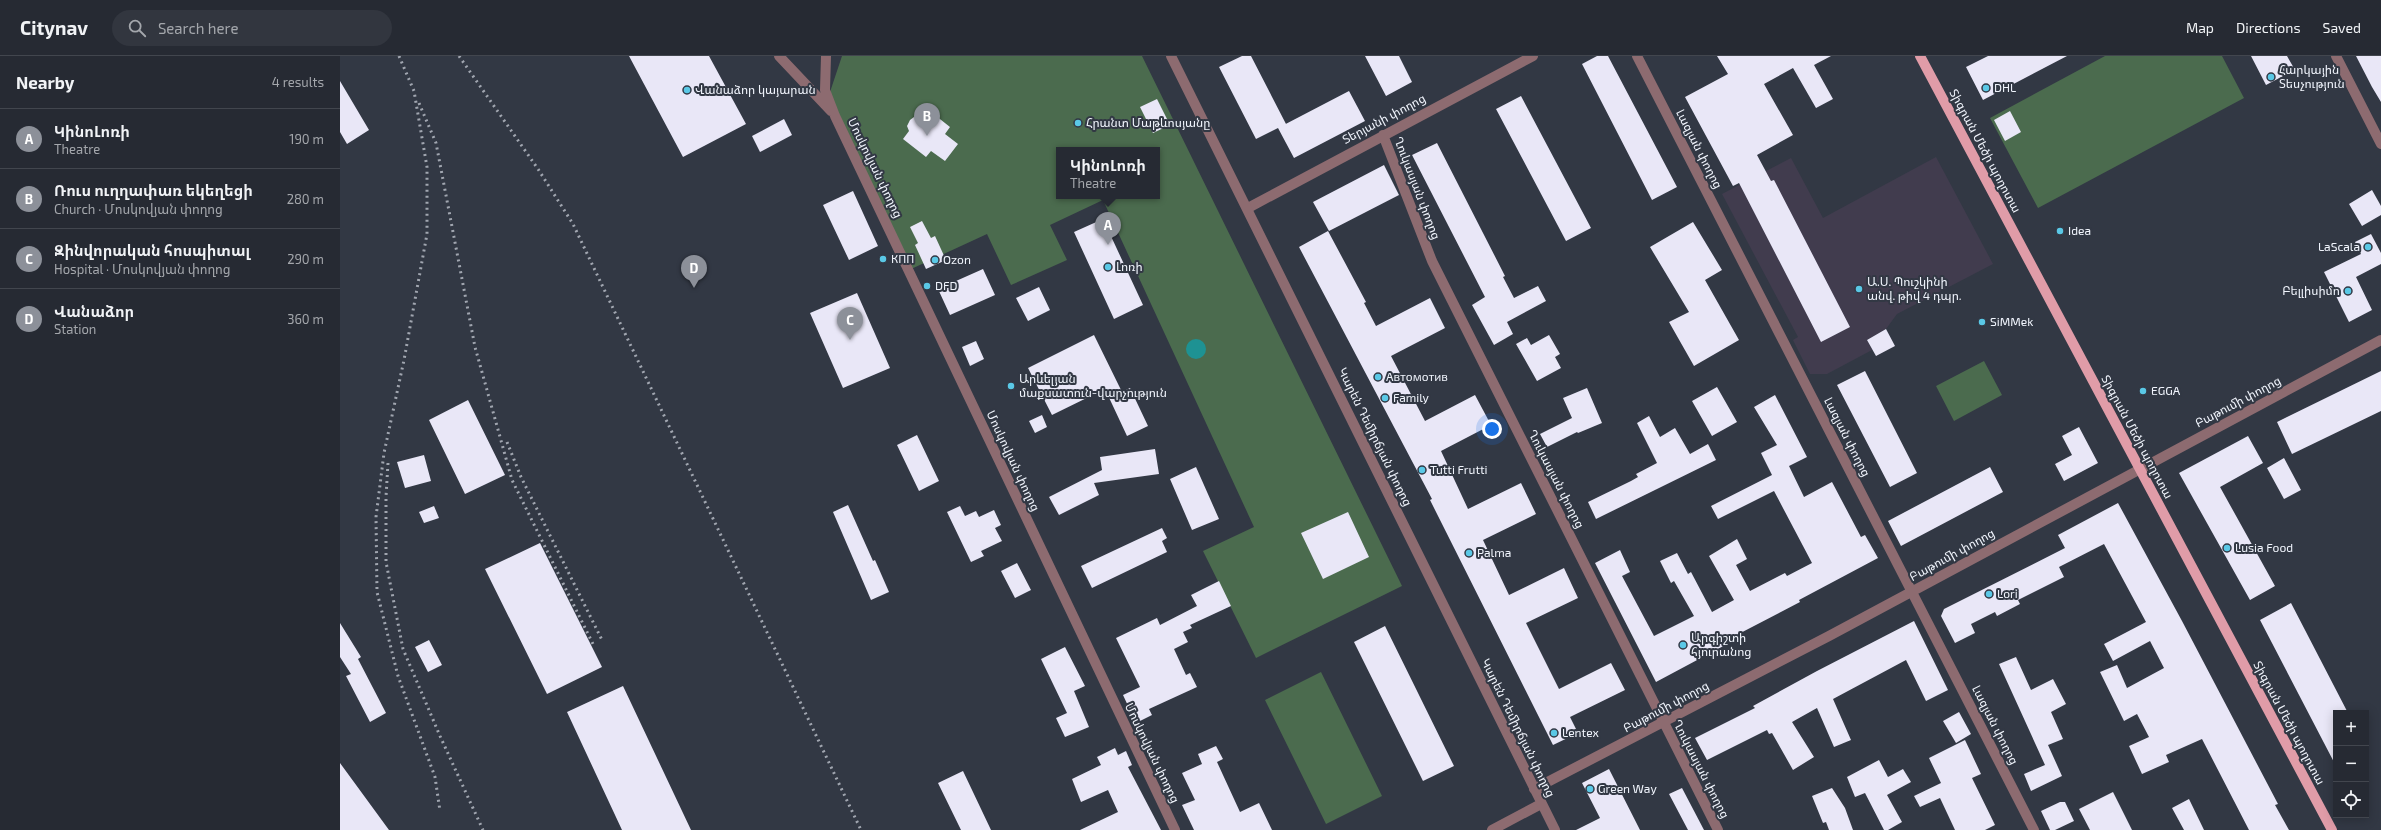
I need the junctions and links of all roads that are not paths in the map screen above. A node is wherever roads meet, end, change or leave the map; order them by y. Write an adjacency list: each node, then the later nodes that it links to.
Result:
1 (779, 56): 8 (street)
2 (826, 56): 8 (street, Մոսկովյան փողոց)
3 (1171, 56): 11 (street, Կարեն Դեմիրճյան փողոց)
4 (1533, 56): 9 (street, Տերյանի փողոց)
5 (1637, 56): 14 (street, Լազյան փողոց)
6 (1920, 56): 13 (main road, Տիգրան Մեծի պողոտա)
7 (2336, 56): 10 (street)
8 (835, 116): 18 (street, Մոսկովյան փողոց)
9 (1383, 135): 11 (street, Տերյանի փողոց); 15 (street, Ղուկասյան փողոց)
10 (2381, 144)
11 (1248, 208): 16 (street, Կարեն Դեմիրճյան փողոց)
12 (2381, 340): 13 (street, Բաթումի փողոց)
13 (2139, 469): 14 (street, Բաթումի փողոց); 23 (main road, Տիգրան Մեծի պողոտա)
14 (1912, 592): 15 (street, Բաթումի փողոց); 22 (street, Լազյան փողոց)
15 (1664, 723): 16 (street, Բաթումի փողոց); 21 (street, Ղուկասյան փողոց)
16 (1534, 789): 17 (street, Կարեն Դեմիրճյան փողոց)
17 (1541, 804): 19 (street); 20 (street, Կարեն Դեմիրճյան փողոց)
18 (1175, 830)
19 (1492, 830)
20 (1555, 830)
21 (1718, 830)
22 (2034, 830)
23 (2332, 830)

